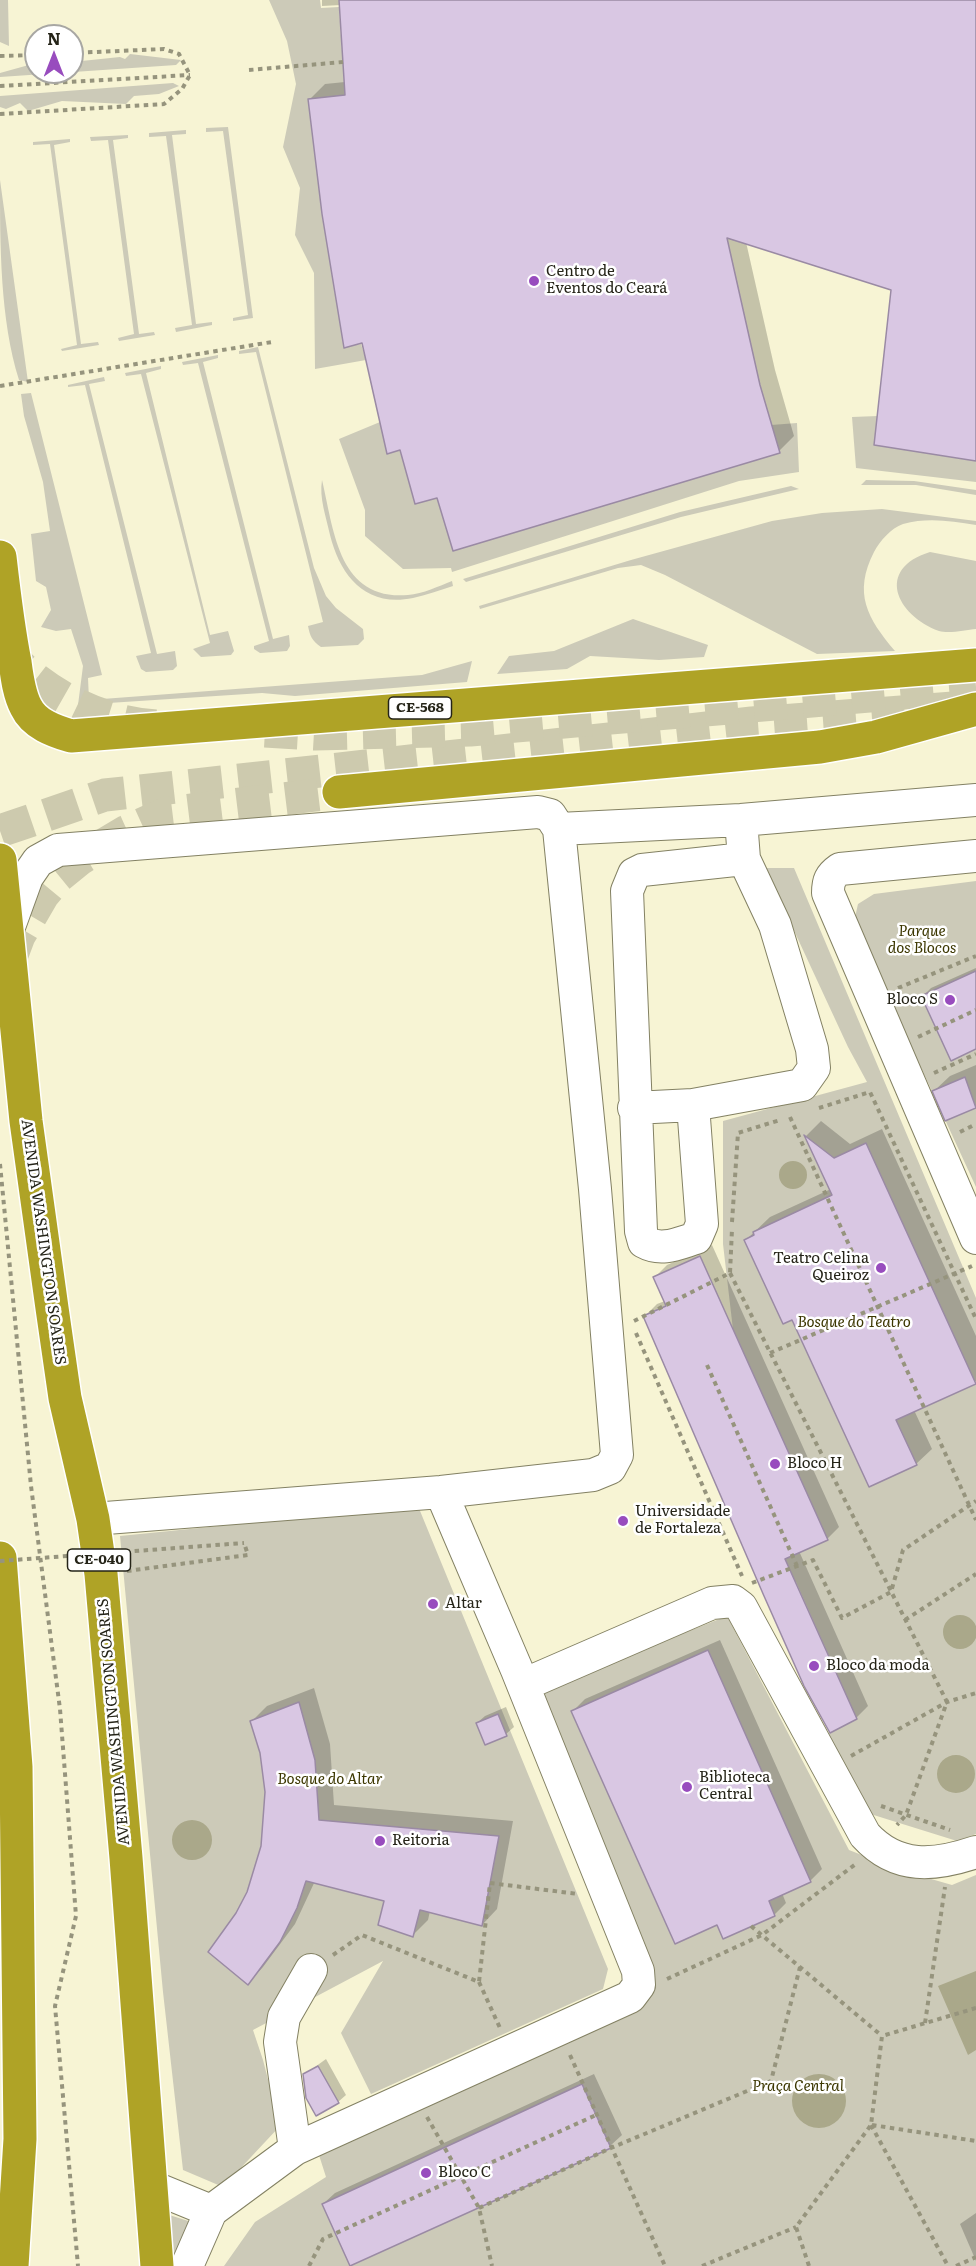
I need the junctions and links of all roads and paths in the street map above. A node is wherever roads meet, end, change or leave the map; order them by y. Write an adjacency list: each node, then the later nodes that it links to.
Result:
1 (84, 52): 6 (path)
2 (24, 56): 3 (path)
3 (0, 57)
4 (343, 62): 5 (path)
5 (249, 70)
6 (190, 75): 7 (path); 8 (path)
7 (0, 86)
8 (0, 114)
9 (273, 342): 10 (path)
10 (0, 386)
11 (0, 557): 12 (highway, CE-568)
12 (976, 664)
13 (976, 709): 14 (highway)
14 (339, 792)
15 (976, 800): 16 (lane)
16 (741, 820): 17 (lane); 19 (lane)
17 (559, 829): 21 (lane); 40 (lane)
18 (976, 856): 23 (lane)
19 (744, 859): 28 (lane); 29 (lane)
20 (0, 860): 21 (highway, AVENIDA WASHINGTON SOARES / CE-040)
21 (6, 935): 43 (highway, AVENIDA WASHINGTON SOARES / CE-040)
22 (976, 956): 23 (path)
23 (872, 999): 25 (lane)
24 (976, 1010): 25 (path)
25 (893, 1048): 27 (lane)
26 (976, 1054): 27 (path)
27 (908, 1084): 32 (lane)
28 (693, 1105): 29 (lane); 29 (lane)
29 (634, 1108)
30 (816, 1109): 34 (path)
31 (0, 1160): 82 (path, AVENIDA WASHINGTON SOARES)
32 (976, 1238)
33 (976, 1265): 34 (path)
34 (954, 1272): 36 (path); 37 (path)
35 (730, 1273): 36 (path); 38 (path); 46 (path)
36 (878, 1307): 38 (path); 42 (path)
37 (976, 1319)
38 (770, 1353): 49 (path)
39 (707, 1365): 46 (path)
40 (441, 1492): 43 (lane); 51 (lane)
41 (976, 1501): 42 (path)
42 (970, 1506): 44 (path); 49 (path)
43 (93, 1519): 47 (highway, AVENIDA WASHINGTON SOARES / CE-040)
44 (976, 1520)
45 (0, 1560): 47 (path, bridge); 81 (highway)
46 (797, 1566): 49 (path)
47 (101, 1574): 74 (highway, AVENIDA WASHINGTON SOARES / CE-040)
48 (976, 1574): 50 (path)
49 (891, 1592): 50 (path)
50 (905, 1620): 53 (path)
51 (523, 1685): 56 (lane); 57 (lane)
52 (976, 1693): 53 (path)
53 (947, 1702): 54 (path); 55 (path)
54 (842, 1761)
55 (906, 1815)
56 (962, 1856): 63 (path)
57 (609, 1897): 61 (path); 65 (lane)
58 (751, 1926): 59 (path)
59 (800, 1967): 64 (path); 71 (path)
60 (311, 1970): 61 (path); 72 (lane)
61 (479, 1982): 65 (path)
62 (976, 2008): 63 (path)
63 (926, 2023): 64 (path)
64 (882, 2036): 69 (path)
65 (511, 2050): 72 (lane)
66 (570, 2055): 67 (path)
67 (596, 2115): 71 (path); 73 (path)
68 (427, 2116): 73 (path)
69 (872, 2125): 70 (path); 77 (path); 90 (path)
70 (976, 2141)
71 (611, 2148): 75 (path); 87 (path)
72 (295, 2149): 76 (lane)
73 (460, 2175): 75 (path); 85 (path)
74 (150, 2186): 76 (lane); 83 (highway, AVENIDA WASHINGTON SOARES / CE-040)
75 (479, 2208): 86 (path)
76 (211, 2211): 84 (lane)
77 (796, 2227): 88 (path); 89 (path)
78 (0, 2251): 80 (highway)
79 (976, 2257): 91 (path)
80 (1, 2266)
81 (12, 2266)
82 (78, 2266)
83 (157, 2266)
84 (187, 2266)
85 (309, 2266)
86 (492, 2266)
87 (665, 2266)
88 (702, 2266)
89 (809, 2266)
90 (948, 2266)
91 (956, 2266)

